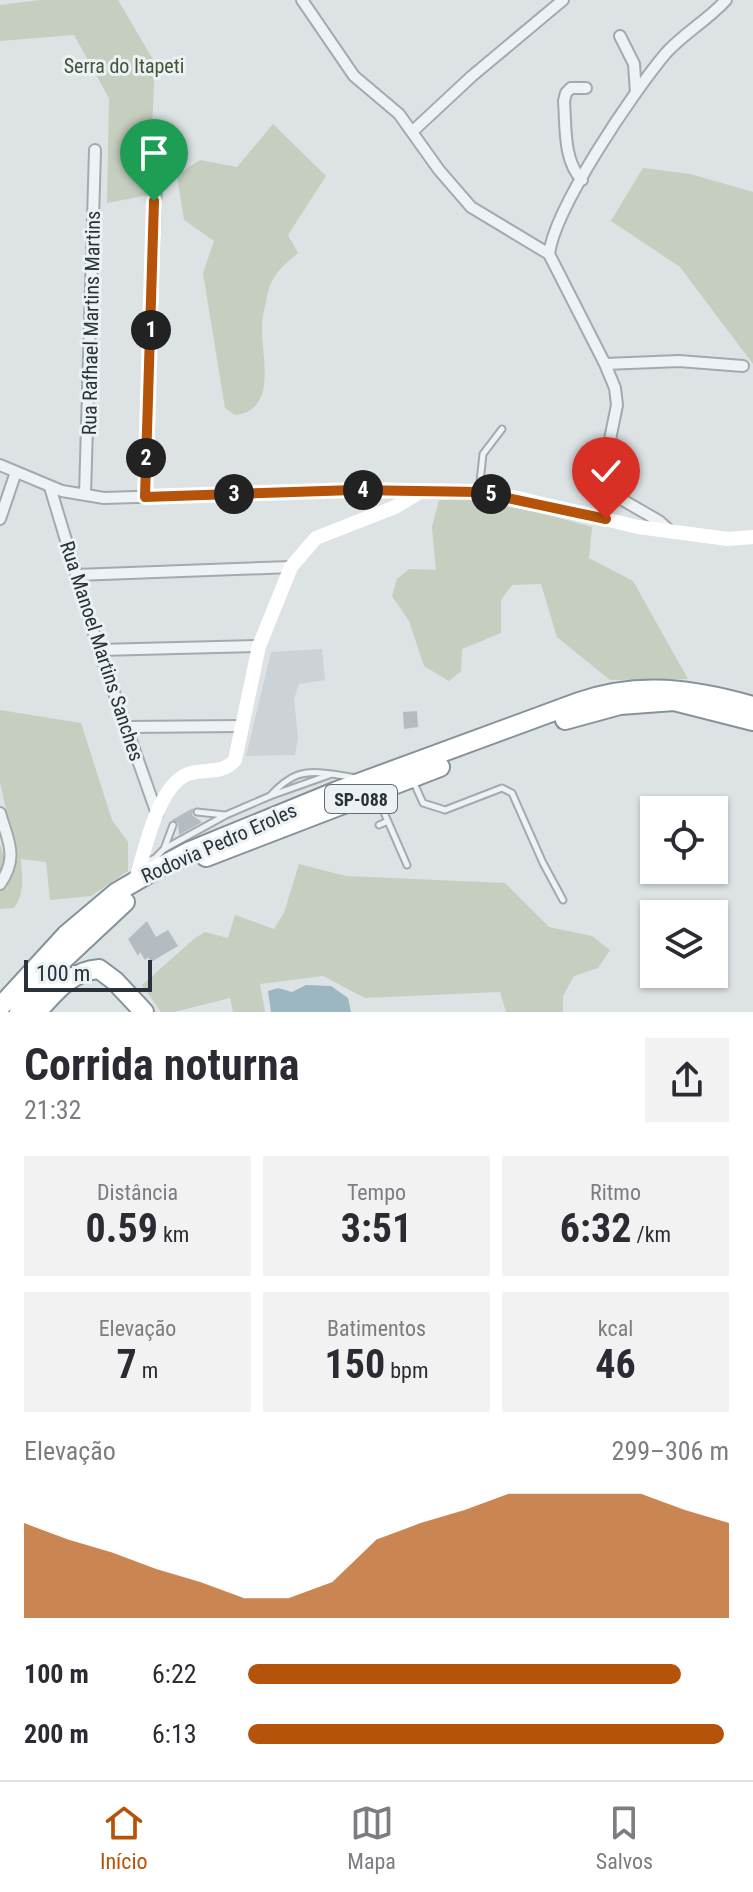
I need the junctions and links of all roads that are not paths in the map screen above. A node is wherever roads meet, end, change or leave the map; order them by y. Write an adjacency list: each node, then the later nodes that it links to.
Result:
1 (302, 0): 7 (street)
2 (563, 0): 7 (street)
3 (726, 0): 6 (street)
4 (620, 36): 6 (street)
5 (586, 88): 10 (street)
6 (636, 95): 10 (street)
7 (413, 131): 11 (street)
8 (95, 150): 20 (street, Rua Rafhael Martins Martins)
9 (156, 177): 21 (street)
10 (582, 180): 11 (street)
11 (549, 254): 12 (street)
12 (605, 364): 13 (street); 23 (street)
13 (743, 366)
14 (502, 429): 19 (lane)
15 (0, 465): 16 (street)
16 (16, 472): 17 (street); 22 (street)
17 (50, 487): 20 (street); 26 (street, Rua Manoel Martins Sanches)
18 (420, 492): 19 (main road); 21 (street); 25 (main road)
19 (479, 492): 23 (main road)
20 (85, 495): 21 (street)
21 (145, 497)
22 (0, 519)
23 (669, 530): 24 (main road)
24 (753, 537)
25 (291, 567): 26 (street); 27 (main road)
26 (76, 575): 28 (street, Rua Manoel Martins Sanches)
27 (259, 646): 28 (street); 31 (main road)
28 (99, 650): 32 (street, Rua Manoel Martins Sanches)
29 (753, 706): 35 (highway, Rodovia Pedro Eroles / SP-088)
30 (753, 721): 34 (highway, Rodovia Pedro Eroles / SP-088)
31 (240, 726): 32 (street); 40 (main road)
32 (127, 727): 40 (street, Rua Manoel Martins Sanches)
33 (332, 774): 35 (lane); 36 (lane); 36 (lane)
34 (412, 778): 35 (highway, Rodovia Pedro Eroles / SP-088); 49 (lane)
35 (370, 787): 37 (highway, Rodovia Pedro Eroles / SP-088); 42 (lane)
36 (270, 796): 41 (lane)
37 (319, 807): 47 (highway, Rodovia Pedro Eroles / SP-088); 51 (highway, Rodovia Pedro Eroles / SP-088)
38 (197, 812): 41 (lane)
39 (0, 813): 48 (street)
40 (157, 814): 47 (main road)
41 (226, 815): 45 (lane)
42 (388, 821): 44 (lane); 46 (lane)
43 (173, 825): 45 (lane)
44 (379, 825)
45 (164, 849): 47 (lane)
46 (407, 865)
47 (138, 873): 50 (highway, Rodovia Pedro Eroles / SP-088)
48 (0, 884)
49 (563, 900)
50 (0, 1007)
51 (19, 1012)
52 (37, 1012): 53 (highway)
53 (144, 1012)

